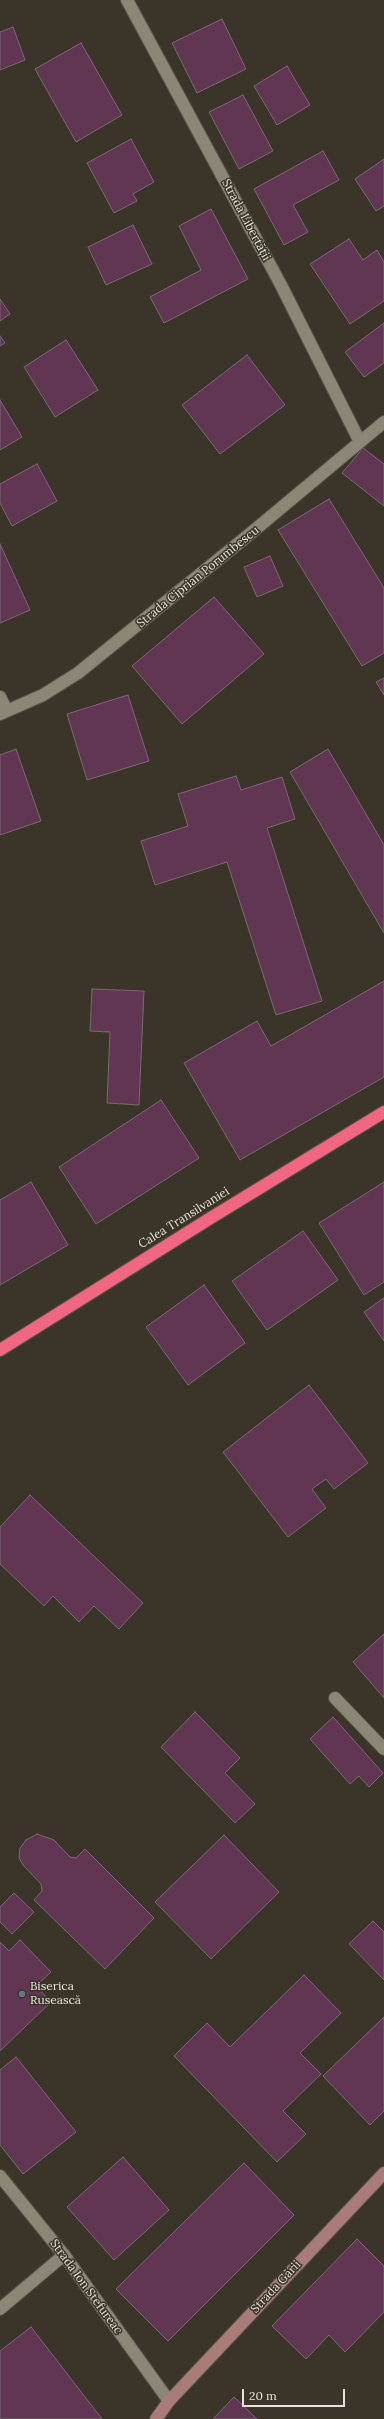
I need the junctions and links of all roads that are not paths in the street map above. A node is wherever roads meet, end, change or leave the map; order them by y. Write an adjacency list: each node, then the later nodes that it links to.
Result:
1 (127, 0): 3 (street, Strada Libertății)
2 (384, 422): 3 (street, Strada Ciprian Porumbescu)
3 (360, 442): 5 (street, Strada Ciprian Porumbescu)
4 (0, 697): 5 (street)
5 (4, 712)
6 (384, 1112): 7 (highway, Calea Transilvaniei)
7 (0, 1350)
8 (335, 1698): 9 (street)
9 (384, 1749)
10 (384, 2173): 14 (street, Strada Gării)
11 (0, 2176): 12 (street, Strada Ion Stefureac)
12 (64, 2255): 13 (street); 14 (street, Strada Ion Stefureac)
13 (0, 2309)
14 (169, 2401): 15 (street, Strada Gării)
15 (156, 2419)

